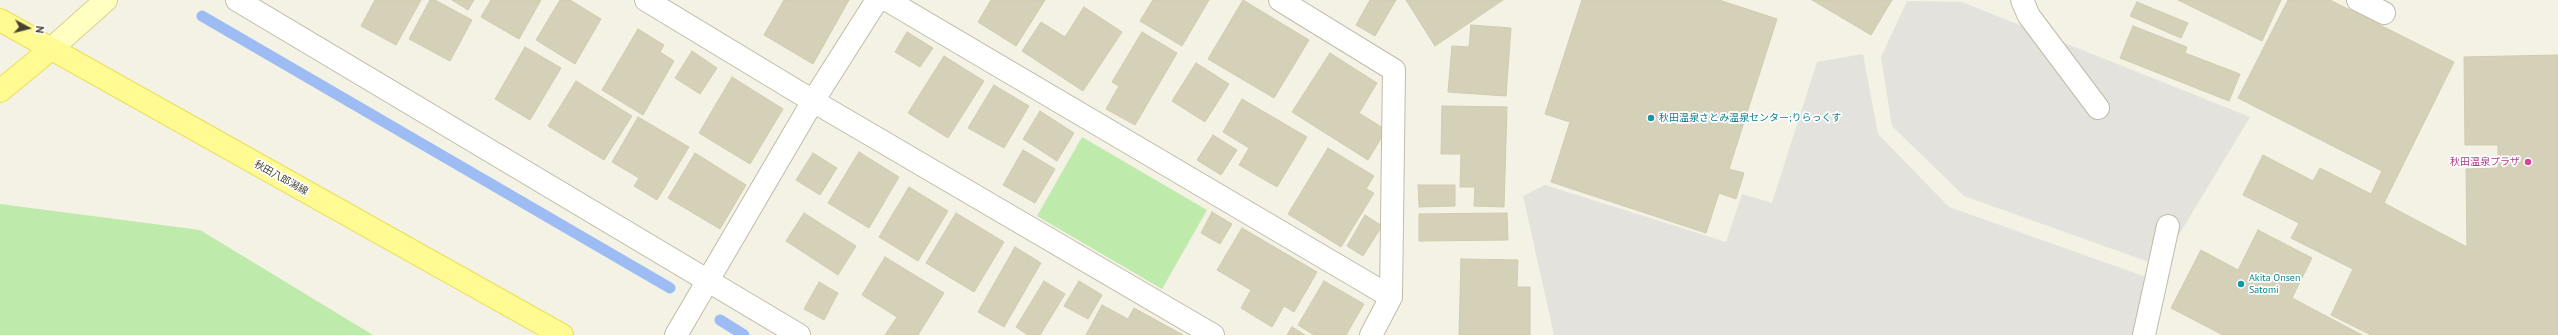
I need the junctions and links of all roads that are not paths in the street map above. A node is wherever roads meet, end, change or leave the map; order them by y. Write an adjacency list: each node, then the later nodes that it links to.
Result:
1 (106, 0): 11 (street)
2 (237, 0): 16 (street)
3 (646, 0): 13 (street)
4 (877, 0): 13 (street)
5 (887, 0): 17 (street)
6 (1280, 0): 17 (street)
7 (2022, 0): 14 (street)
8 (2358, 0): 9 (street)
9 (2384, 13)
10 (0, 20): 11 (main road, 秋田八郎潟線)
11 (51, 49): 12 (main road); 18 (main road, 秋田八郎潟線)
12 (0, 91)
13 (813, 101): 16 (street); 21 (street)
14 (2098, 108)
15 (2168, 226): 23 (street)
16 (708, 281): 19 (street); 20 (street)
17 (1391, 298): 22 (street)
18 (562, 335)
19 (676, 335)
20 (799, 335)
21 (1212, 335)
22 (1371, 335)
23 (2144, 335)

